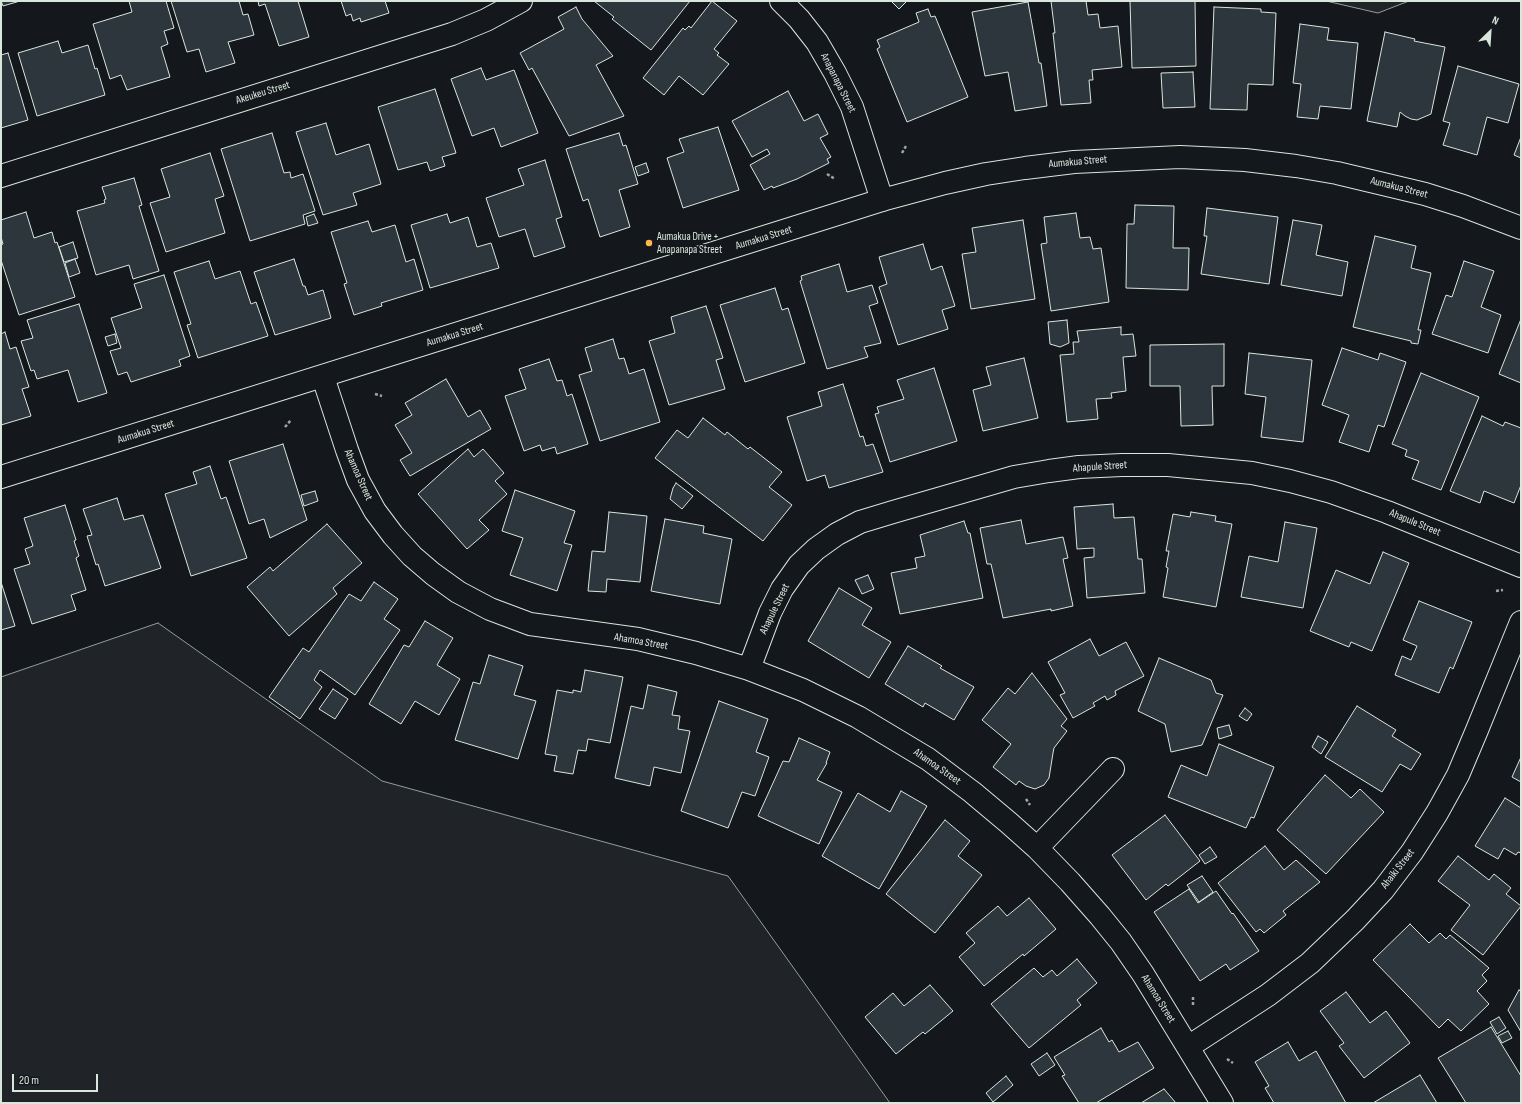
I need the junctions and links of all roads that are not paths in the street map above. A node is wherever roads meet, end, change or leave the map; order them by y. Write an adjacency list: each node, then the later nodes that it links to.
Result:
1 (521, 1): 3 (street, Akeukeu Street)
2 (781, 1): 4 (street, Anapanapa Street)
3 (1, 176)
4 (882, 200): 5 (street, Aumakua Street); 6 (street, Aumakua Street)
5 (1521, 228)
6 (323, 376): 7 (street, Aumakua Street); 10 (street, Ahamoa Street)
7 (1, 477)
8 (1521, 566): 10 (street, Ahapule Street)
9 (1521, 622): 13 (street, Ahaiki Street)
10 (749, 669): 12 (street, Ahamoa Street)
11 (1113, 769): 12 (street)
12 (1037, 848): 13 (street, Ahamoa Street)
13 (1188, 1047): 14 (street, Ahamoa Street)
14 (1222, 1103)

